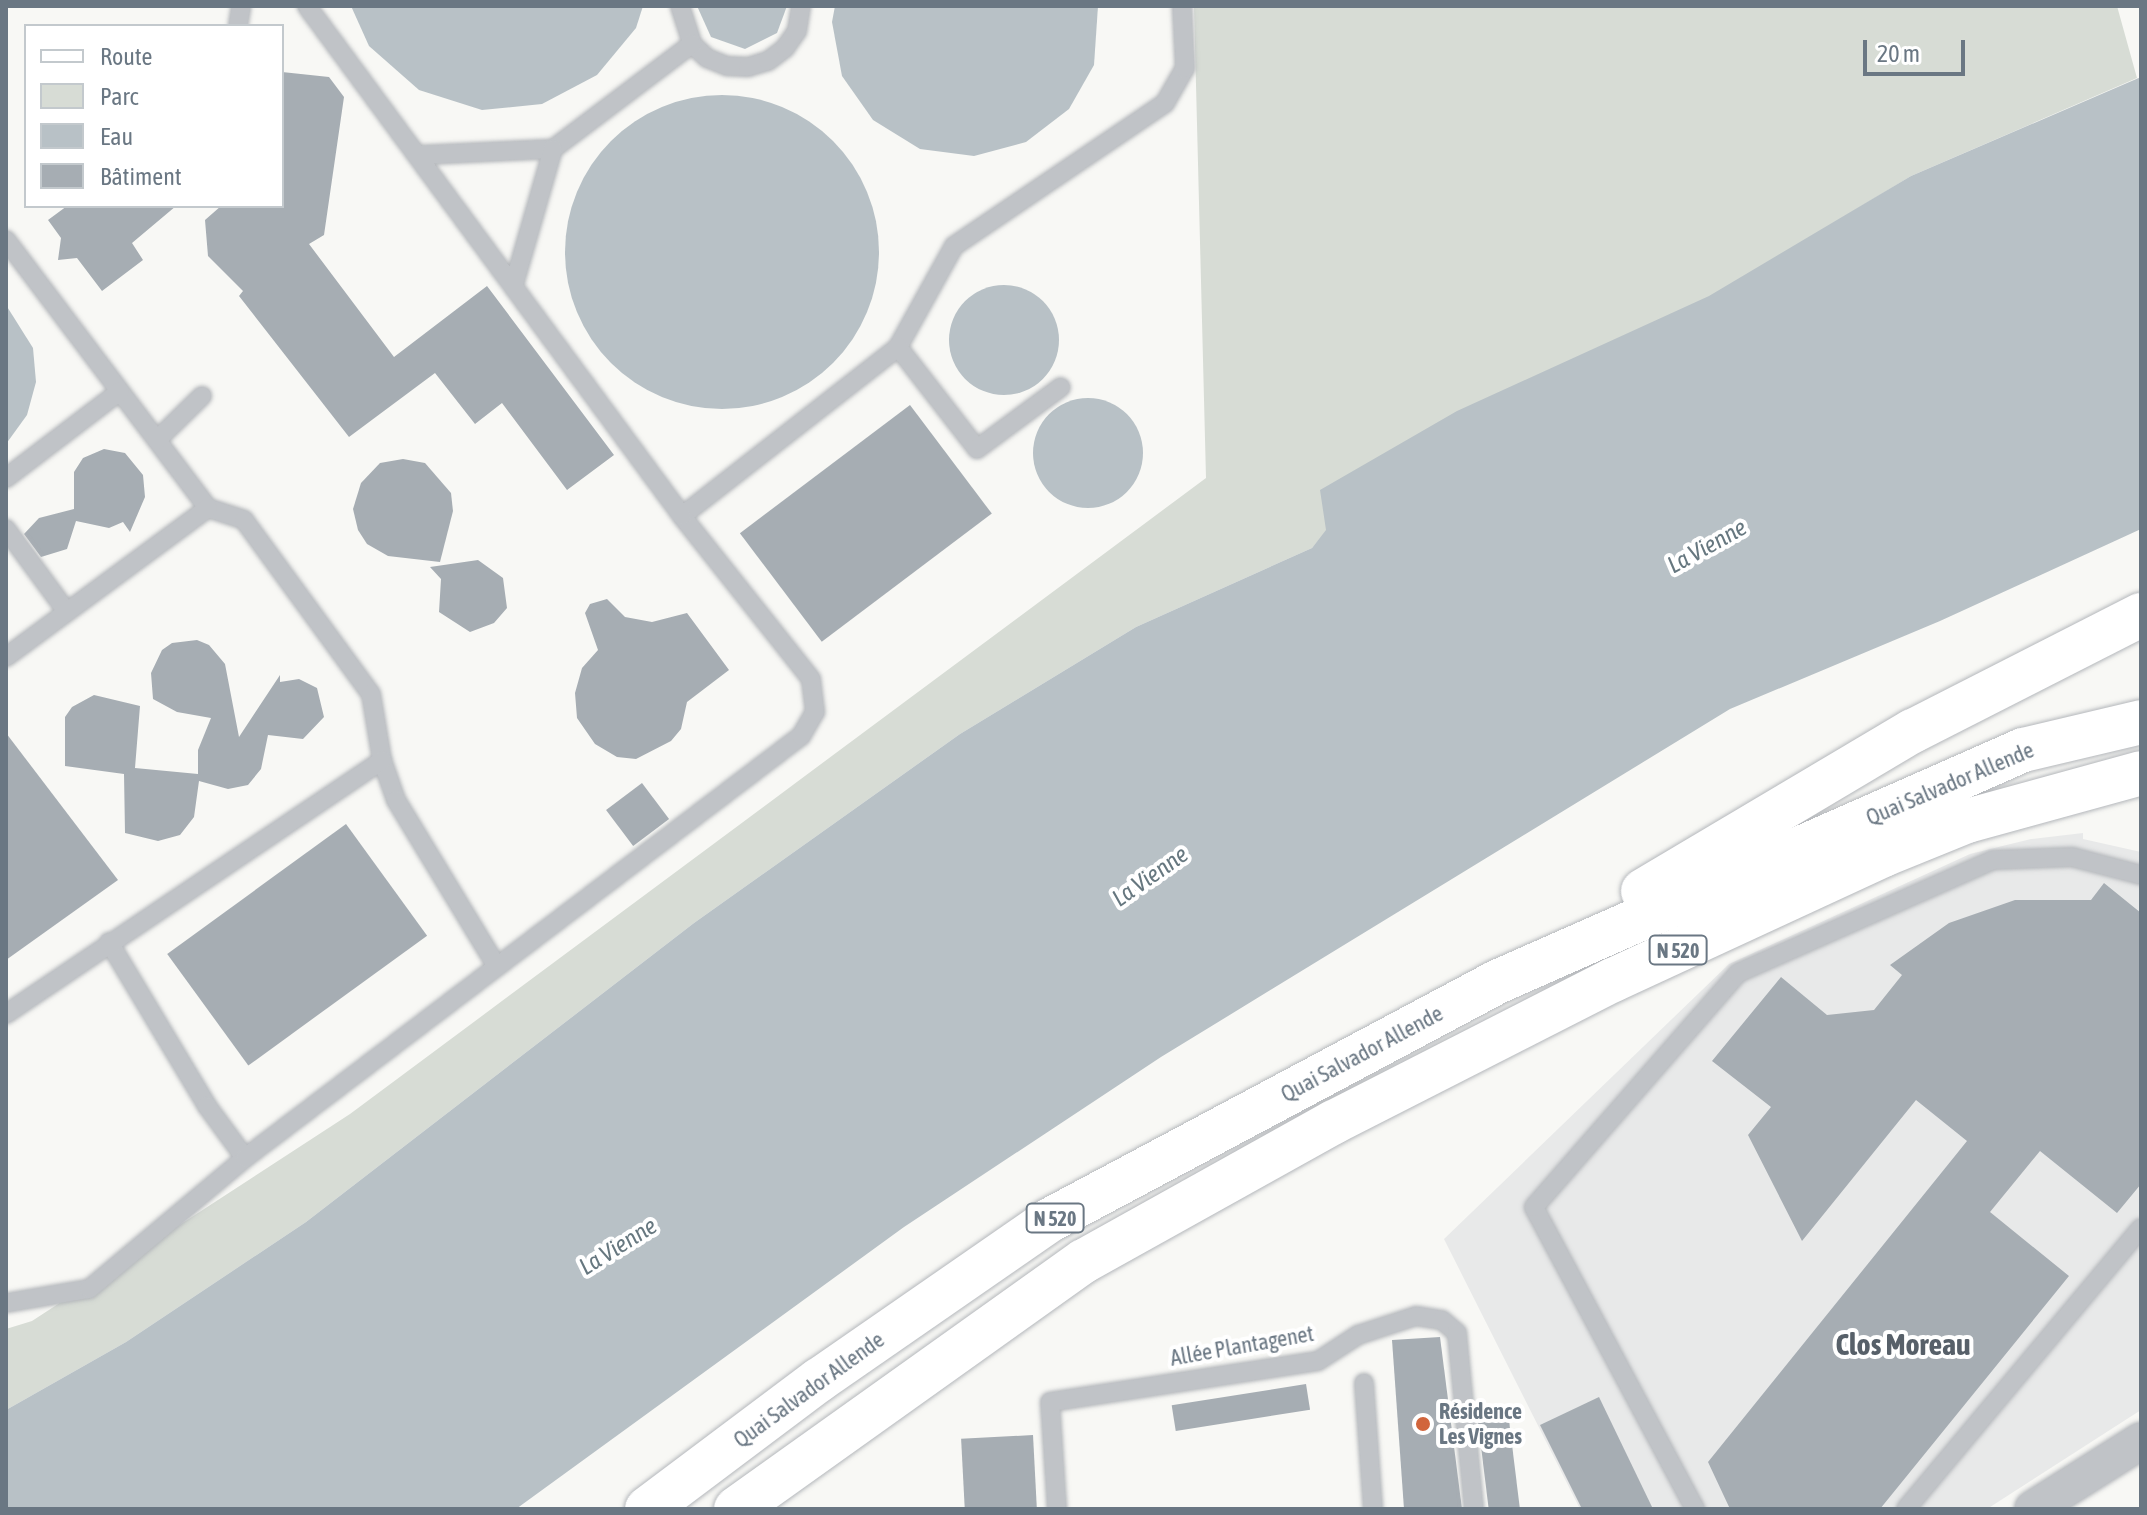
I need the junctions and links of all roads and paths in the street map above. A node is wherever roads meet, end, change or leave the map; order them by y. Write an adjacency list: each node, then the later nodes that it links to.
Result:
1 (307, 6): 7 (lane)
2 (680, 6): 5 (lane)
3 (801, 6): 5 (lane)
4 (1182, 6): 10 (lane)
5 (692, 44): 6 (lane)
6 (553, 149): 7 (lane); 9 (lane)
7 (420, 155): 9 (lane)
8 (6, 240): 12 (lane)
9 (514, 284): 17 (lane)
10 (898, 347): 11 (lane); 17 (lane)
11 (1061, 387)
12 (120, 391): 14 (lane); 15 (lane)
13 (202, 396): 14 (lane)
14 (157, 440): 16 (lane)
15 (6, 478)
16 (208, 508): 19 (lane); 23 (lane)
17 (682, 516): 29 (lane)
18 (6, 529): 19 (lane)
19 (67, 612): 21 (lane)
20 (2141, 615): 30 (main road)
21 (6, 657)
22 (2141, 722): 30 (main road, Quai Salvador Allende / N 520)
23 (382, 760): 28 (lane); 29 (lane)
24 (2141, 773): 25 (main road, Quai Salvador Allende / N 520)
25 (2032, 803): 26 (main road); 38 (main road, Quai Salvador Allende / N 520)
26 (2141, 805)
27 (2141, 875): 42 (lane)
28 (109, 942): 31 (lane); 32 (lane)
29 (496, 965): 32 (lane)
30 (1497, 982): 37 (main road, Quai Salvador Allende / N 520)
31 (6, 1014)
32 (245, 1158): 34 (lane)
33 (2141, 1228): 43 (lane)
34 (6, 1303)
35 (1364, 1383): 40 (lane)
36 (2141, 1441): 44 (street)
37 (647, 1509)
38 (736, 1509)
39 (1057, 1509): 41 (lane, Allée Plantagenet)
40 (1373, 1509)
41 (1474, 1509)
42 (1695, 1509)
43 (1906, 1509)
44 (2033, 1509)

